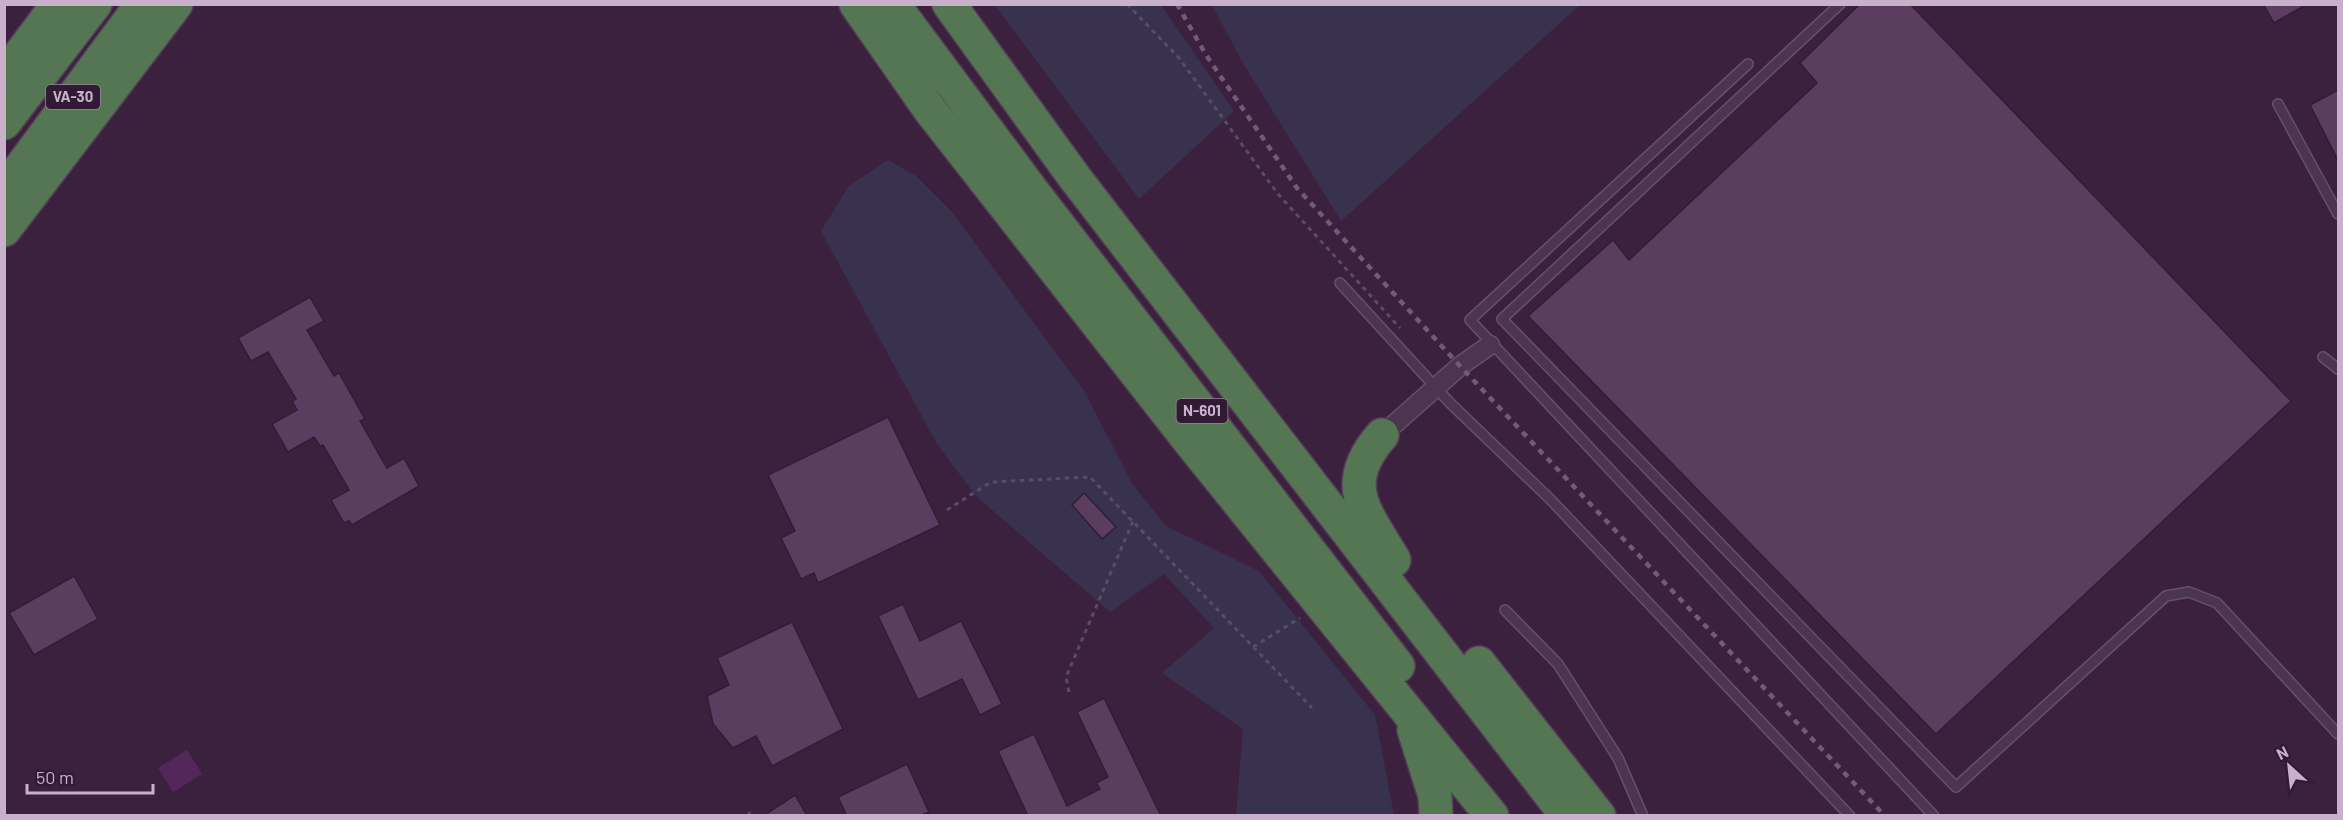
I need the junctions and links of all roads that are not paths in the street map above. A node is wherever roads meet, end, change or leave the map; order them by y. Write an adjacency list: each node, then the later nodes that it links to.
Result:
1 (58, 4): 11 (highway)
2 (95, 4): 13 (highway, VA-30)
3 (141, 4): 14 (highway, VA-30)
4 (176, 4): 17 (highway)
5 (856, 4): 15 (highway)
6 (876, 4): 15 (highway)
7 (893, 4): 32 (highway, N-601)
8 (949, 4): 24 (highway, N-601)
9 (1840, 4): 28 (lane)
10 (1748, 64): 19 (lane)
11 (4, 76)
12 (2278, 104): 16 (lane)
13 (4, 123)
14 (4, 190)
15 (1001, 198): 27 (highway)
16 (2338, 214)
17 (4, 230)
18 (1340, 283): 22 (lane)
19 (1490, 345): 22 (street); 35 (lane)
20 (2323, 357): 21 (lane)
21 (2338, 369)
22 (1437, 388): 23 (street); 34 (lane)
23 (1382, 435): 25 (highway)
24 (1305, 474): 25 (highway); 29 (highway, N-601)
25 (1398, 567): 29 (highway)
26 (1505, 610): 33 (lane)
27 (1374, 672): 30 (highway); 31 (highway)
28 (2338, 734)
29 (1589, 811)
30 (1436, 816)
31 (1492, 816)
32 (1513, 816)
33 (1643, 816)
34 (1850, 816)
35 (1934, 816)

